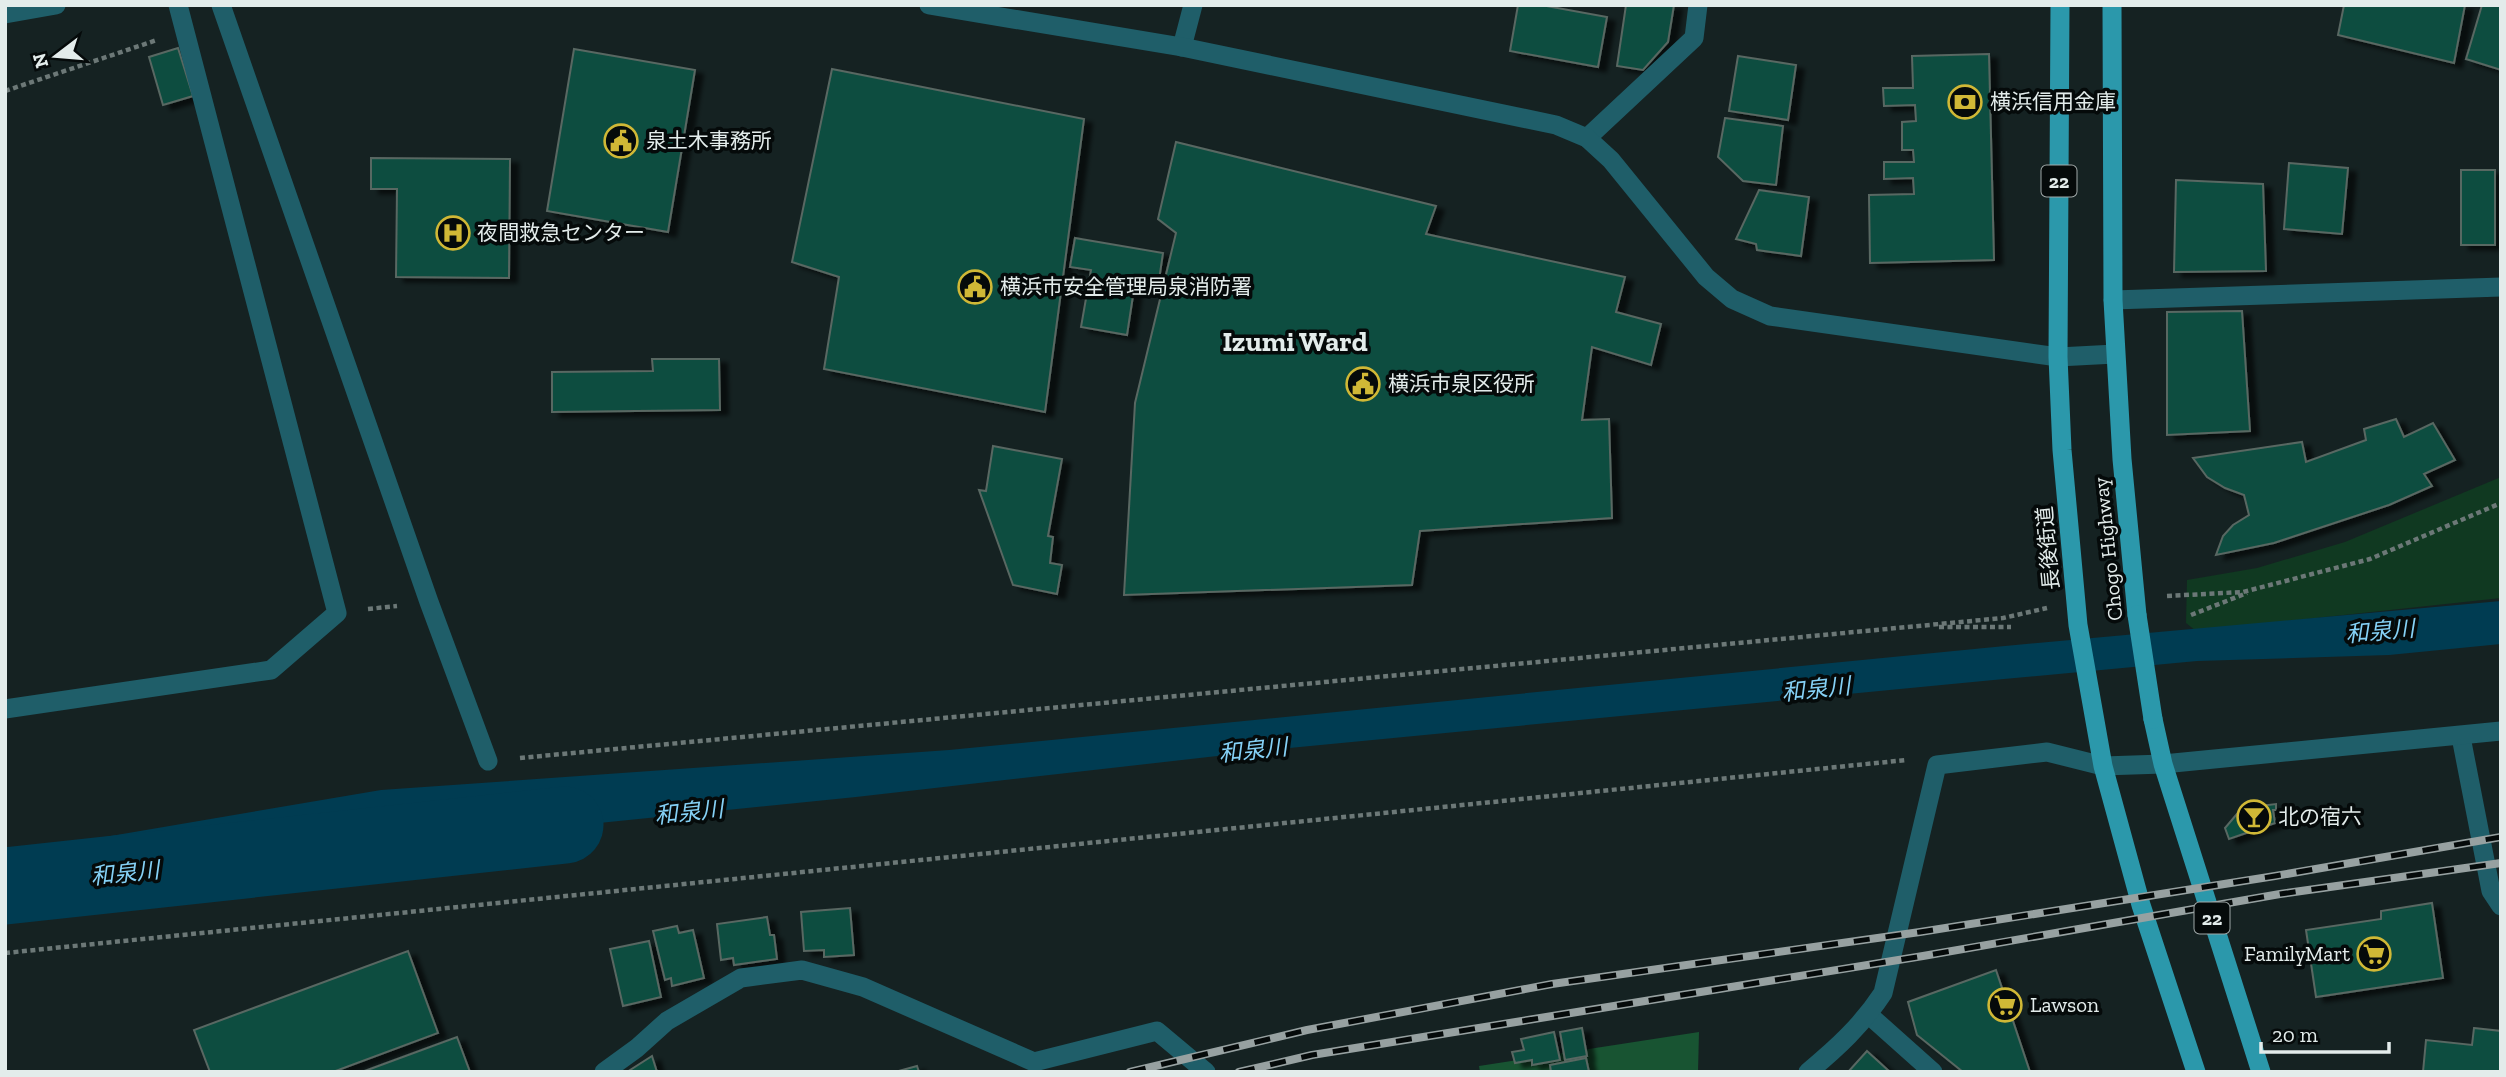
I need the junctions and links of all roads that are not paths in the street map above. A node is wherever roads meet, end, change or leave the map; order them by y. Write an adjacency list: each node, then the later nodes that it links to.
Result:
1 (56, 5): 9 (street)
2 (178, 5): 16 (street)
3 (221, 5): 19 (street)
4 (929, 5): 10 (street)
5 (1193, 5): 10 (street)
6 (1698, 5): 11 (street)
7 (2060, 5): 15 (main road, 長後街道 / 22)
8 (2112, 5): 13 (main road, Chogo Highway / 22)
9 (5, 14)
10 (1182, 47): 11 (street)
11 (1587, 138): 15 (street)
12 (2501, 287): 13 (street)
13 (2113, 300): 14 (main road, Chogo Highway / 22)
14 (2115, 354): 15 (street); 20 (main road, Chogo Highway / 22, bridge)
15 (2058, 357): 21 (main road, 長後街道 / 22)
16 (5, 709)
17 (2501, 732): 18 (street)
18 (2461, 737): 20 (street); 22 (street)
19 (488, 761)
20 (2163, 764): 21 (street); 29 (main road, Chogo Highway / 22)
21 (2103, 766): 23 (street); 28 (main road, 長後街道 / 22)
22 (2497, 896)
23 (1869, 1015): 26 (street); 27 (street)
24 (604, 1072): 25 (street)
25 (1206, 1072)
26 (1808, 1072)
27 (1933, 1072)
28 (2196, 1072)
29 (2261, 1072)

